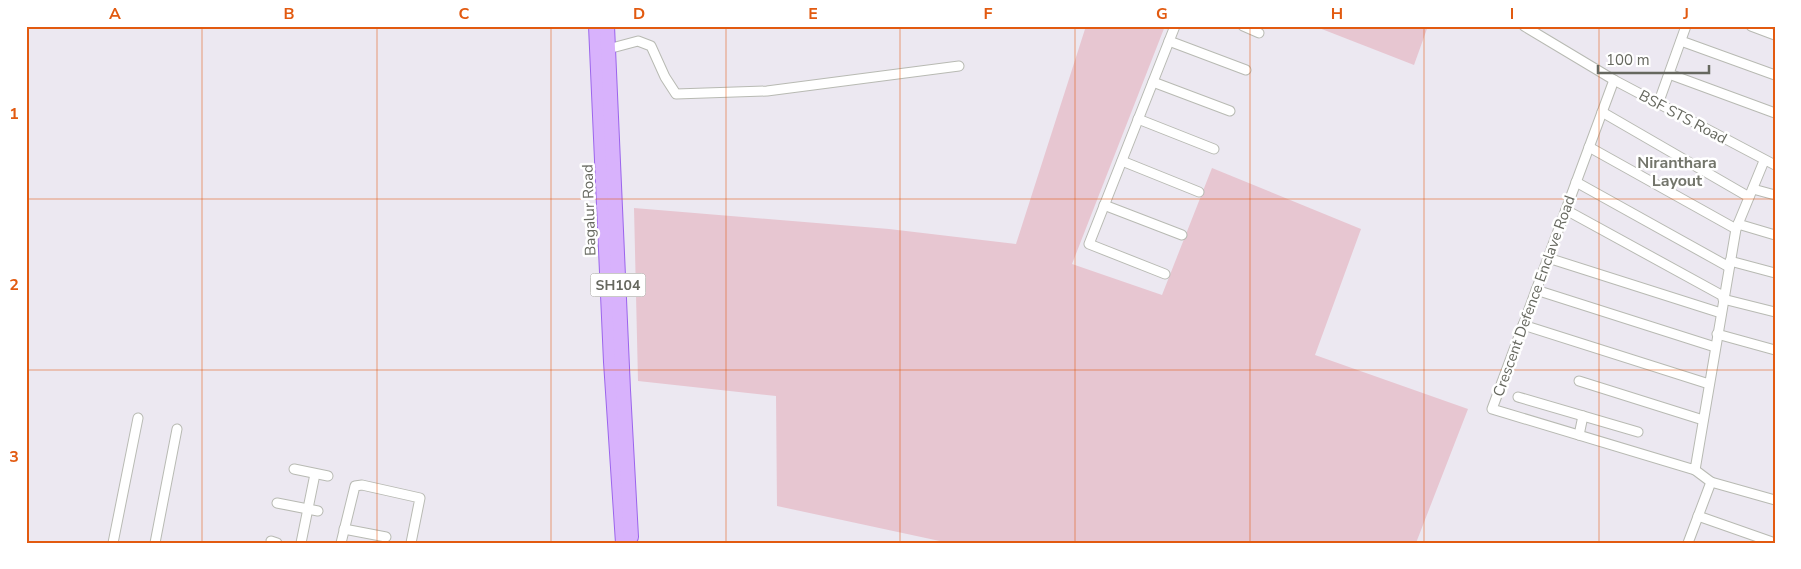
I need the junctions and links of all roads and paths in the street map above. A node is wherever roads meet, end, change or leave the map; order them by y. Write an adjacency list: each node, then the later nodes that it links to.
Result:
1 (596, 26): 53 (main road, Bagalur Road / SH104)
2 (607, 26): 12 (main road, Bagalur Road / SH104)
3 (1175, 26): 10 (street)
4 (1243, 26): 8 (street)
5 (1524, 26): 17 (street, BSF STS Road)
6 (1686, 26): 11 (street)
7 (1752, 26): 9 (street)
8 (1259, 33)
9 (1775, 35)
10 (1169, 41): 14 (street); 18 (street)
11 (1681, 41): 15 (street); 16 (street)
12 (608, 49): 13 (street); 53 (main road, Bagalur Road / SH104)
13 (959, 66)
14 (1246, 70)
15 (1669, 74): 19 (street); 22 (street)
16 (1775, 75)
17 (1614, 80): 19 (street, BSF STS Road); 21 (street, Crescent Defence Enclave Road)
18 (1153, 82): 20 (street); 23 (street)
19 (1658, 104): 27 (street, BSF STS Road)
20 (1230, 111)
21 (1602, 112): 24 (street, Crescent Defence Enclave Road); 31 (street)
22 (1775, 113)
23 (1138, 119): 25 (street); 26 (street)
24 (1589, 147): 29 (street, Crescent Defence Enclave Road); 35 (street)
25 (1214, 149)
26 (1122, 161): 30 (street); 33 (street)
27 (1764, 161): 28 (street, BSF STS Road); 31 (street)
28 (1775, 165)
29 (1576, 182): 34 (street, Crescent Defence Enclave Road); 39 (street)
30 (1199, 192)
31 (1751, 193): 32 (street); 35 (street)
32 (1775, 195)
33 (1104, 205): 36 (street); 41 (street)
34 (1566, 210): 38 (street, Crescent Defence Enclave Road); 43 (street)
35 (1737, 226): 37 (street); 39 (street)
36 (1182, 234)
37 (1775, 235)
38 (1548, 258): 42 (street, Crescent Defence Enclave Road); 45 (street)
39 (1730, 264): 40 (street); 43 (street)
40 (1775, 272)
41 (1165, 274)
42 (1536, 290): 46 (street, Crescent Defence Enclave Road); 48 (street)
43 (1723, 297): 44 (street); 45 (street)
44 (1775, 312)
45 (1721, 313): 47 (street)
46 (1523, 325): 51 (street); 59 (street, Crescent Defence Enclave Road)
47 (1717, 334): 48 (street); 49 (street)
48 (1715, 347): 51 (street)
49 (1775, 350)
50 (1579, 381): 56 (street)
51 (1709, 384): 56 (street)
52 (1518, 397): 54 (street)
53 (619, 414): 77 (main road, Bagalur Road / SH104); 78 (main road, Bagalur Road / SH104)
54 (1583, 416): 58 (street); 59 (street)
55 (138, 418): 72 (street)
56 (1703, 420): 61 (street)
57 (177, 429): 73 (street)
58 (1638, 432)
59 (1578, 435): 61 (street, Crescent Defence Enclave Road)
60 (294, 469): 62 (street)
61 (1695, 470): 64 (street)
62 (315, 474): 63 (street); 67 (street)
63 (328, 476)
64 (1711, 482): 65 (street); 69 (street)
65 (1775, 500)
66 (277, 503): 67 (street)
67 (308, 509): 68 (street); 74 (street)
68 (318, 510)
69 (1698, 516): 79 (street); 80 (street)
70 (344, 528): 71 (street); 75 (street); 76 (street)
71 (386, 537)
72 (113, 543)
73 (155, 543)
74 (301, 543)
75 (341, 543)
76 (411, 543)
77 (623, 543)
78 (632, 543)
79 (1688, 543)
80 (1775, 543)

